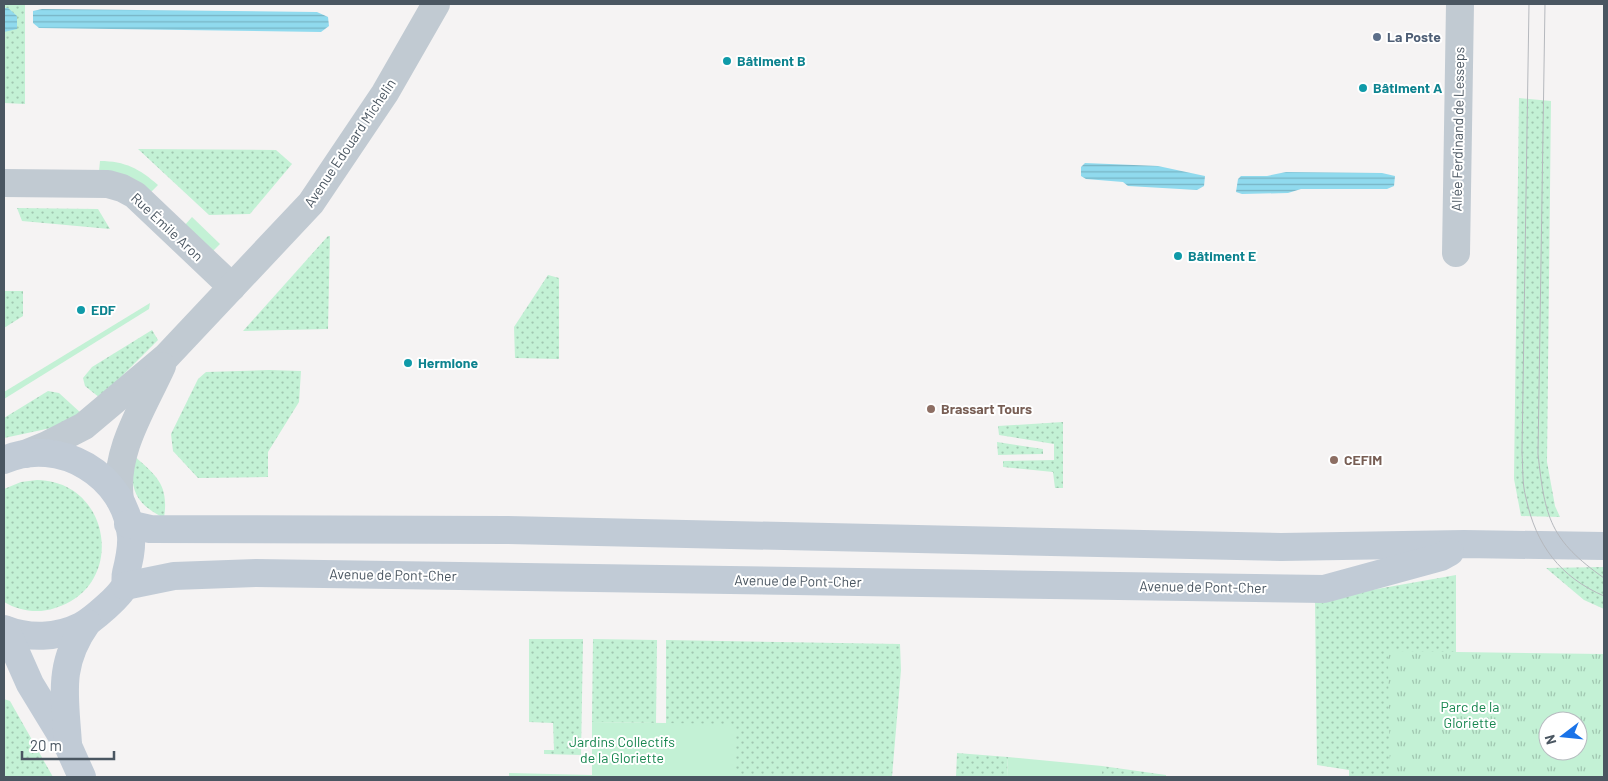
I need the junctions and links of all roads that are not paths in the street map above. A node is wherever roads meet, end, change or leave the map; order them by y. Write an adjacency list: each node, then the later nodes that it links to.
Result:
1 (436, 4): 5 (street, Avenue Edouard Michelin)
2 (1460, 4): 4 (street, Allée Ferdinand de Lesseps)
3 (4, 183): 5 (street, Rue Émile Aron)
4 (1456, 253)
5 (232, 287): 6 (street, Avenue Edouard Michelin)
6 (166, 358): 7 (street, Avenue Edouard Michelin); 8 (street, Avenue Edouard Michelin)
7 (14, 457): 8 (main road)
8 (124, 512): 9 (main road); 11 (main road)
9 (1464, 544): 10 (main road); 11 (main road, Avenue de Pont-Cher)
10 (1604, 546)
11 (126, 586): 12 (main road)
12 (87, 623): 13 (main road); 14 (main road)
13 (5, 629): 14 (main road)
14 (69, 748): 15 (main road)
15 (82, 777)

